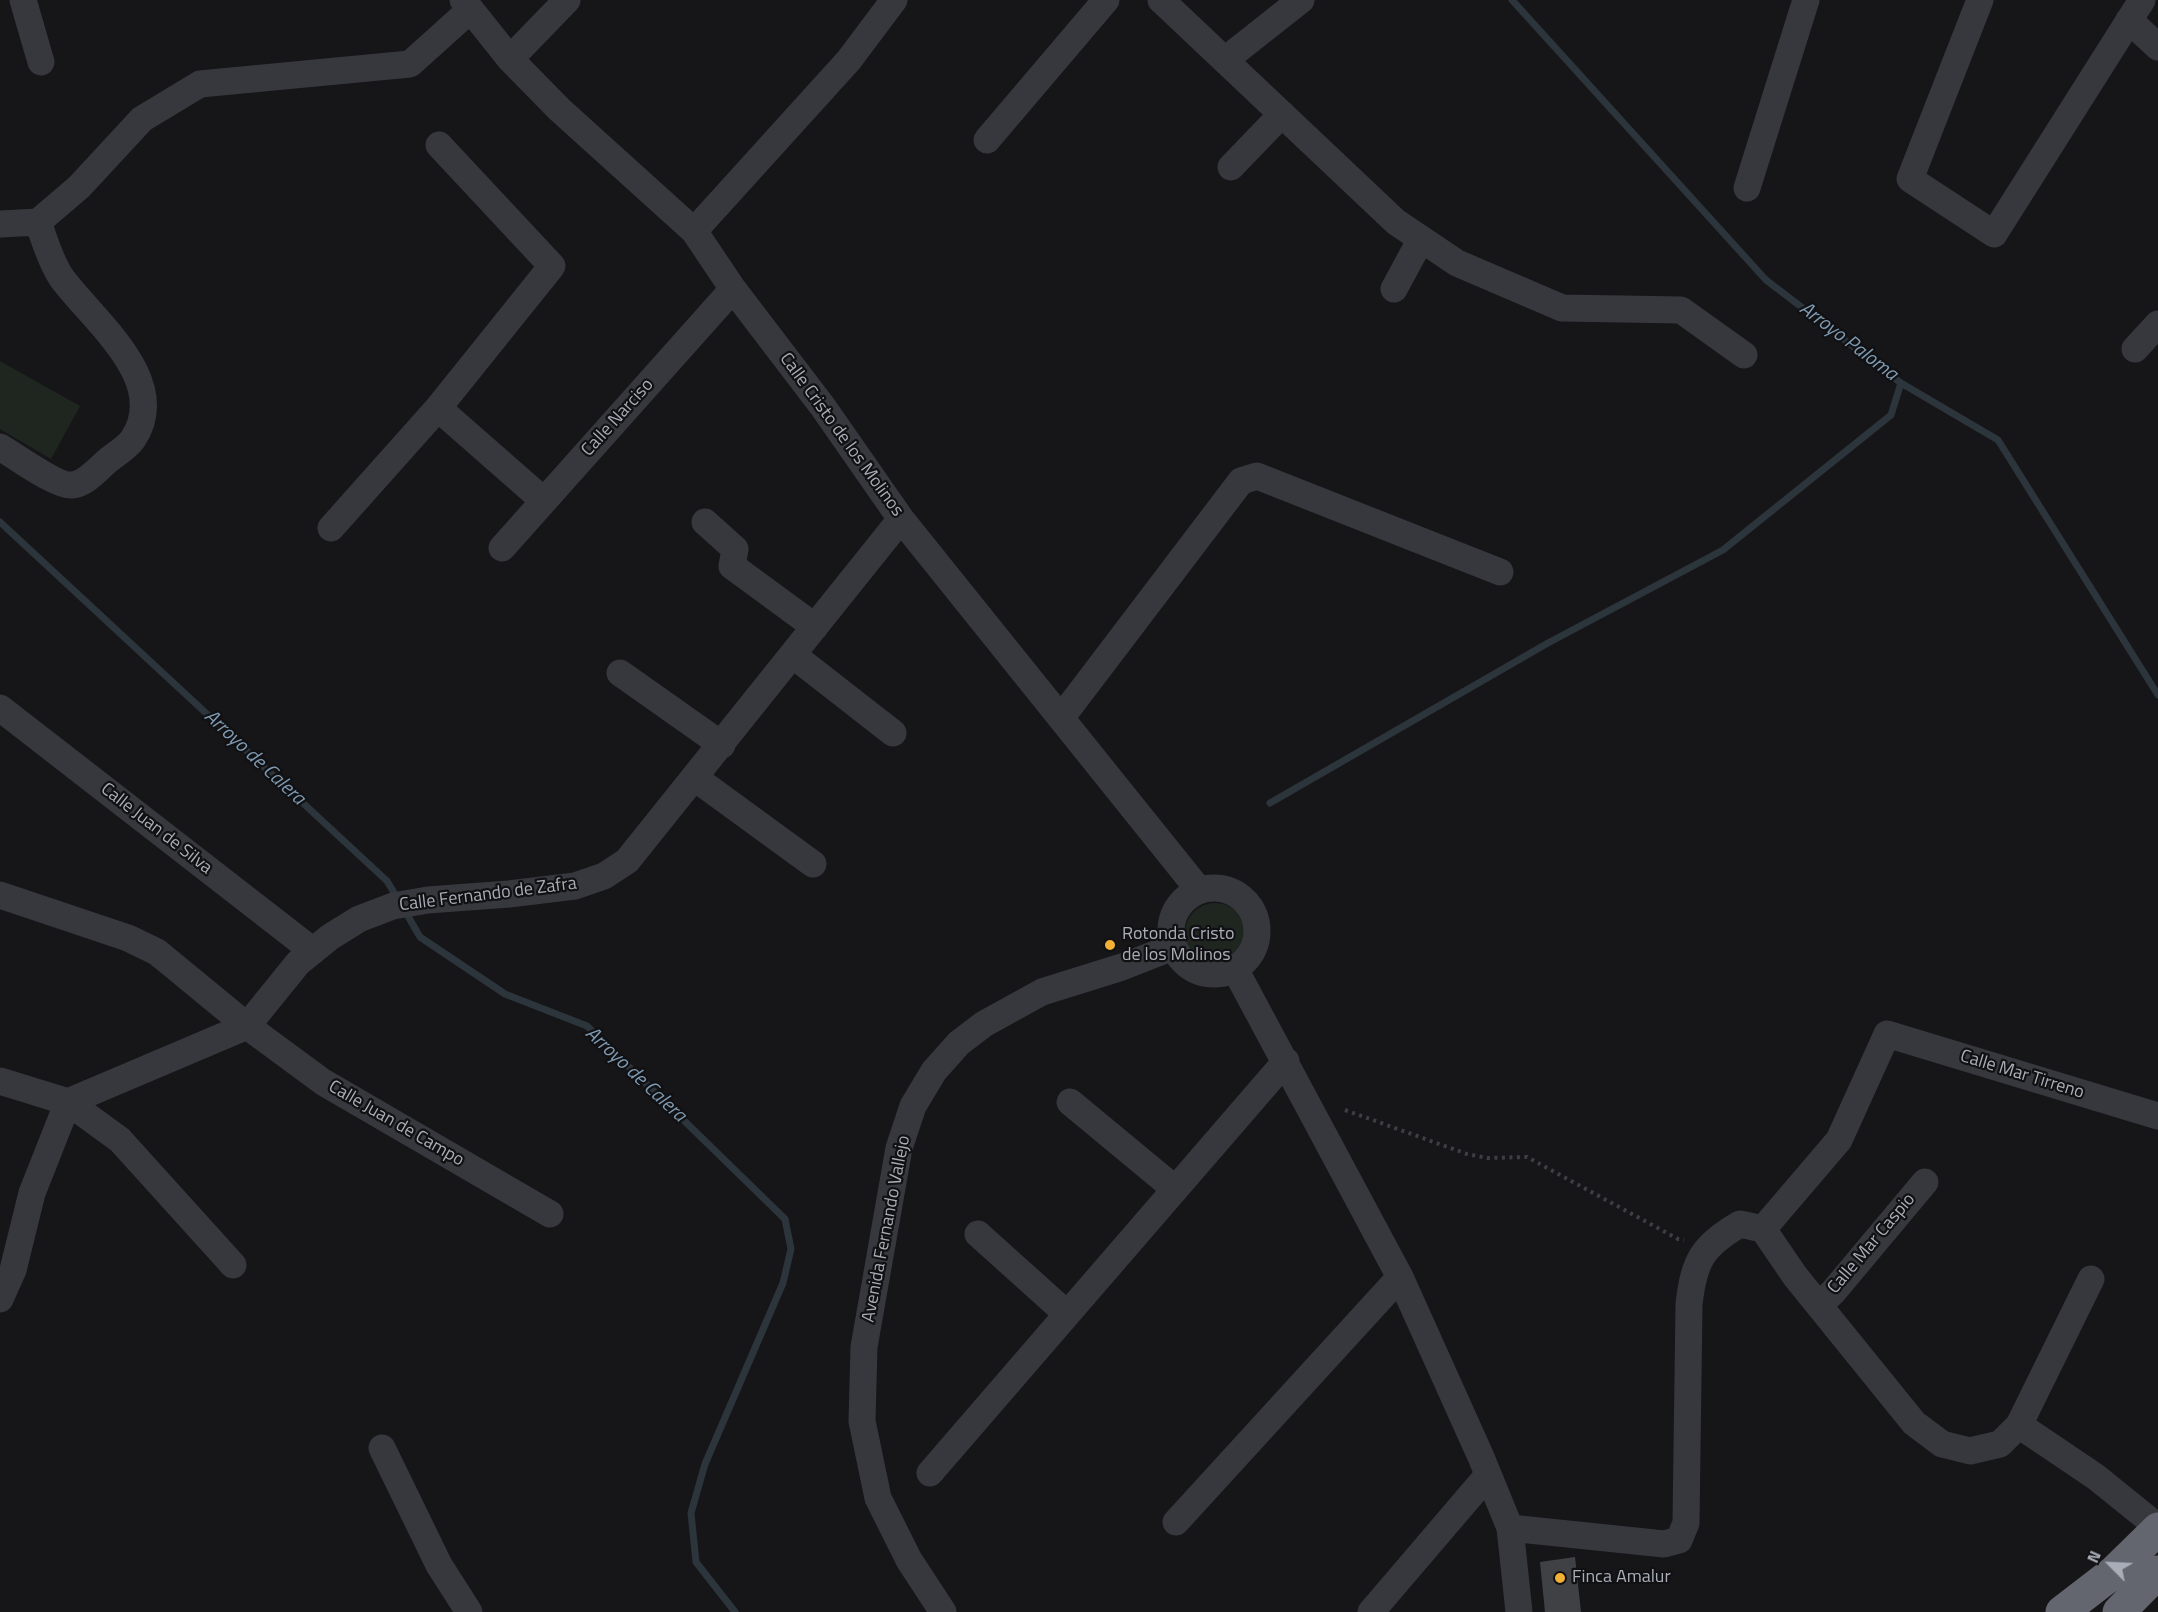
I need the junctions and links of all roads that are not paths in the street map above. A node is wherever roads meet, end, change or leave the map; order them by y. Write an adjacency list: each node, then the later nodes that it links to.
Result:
1 (22, 0): 14 (street)
2 (567, 0): 12 (street)
3 (894, 0): 22 (street)
4 (1106, 0): 16 (street)
5 (1161, 0): 13 (street)
6 (1301, 0): 13 (street)
7 (1806, 0): 19 (street)
8 (1980, 0): 10 (street)
9 (466, 5): 12 (street, Calle Cristo de los Molinos); 20 (street)
10 (2136, 10): 11 (street)
11 (2158, 47)
12 (510, 59): 22 (street, Calle Cristo de los Molinos)
13 (1225, 60): 15 (street)
14 (41, 62)
15 (1282, 114): 18 (street); 23 (street)
16 (987, 140)
17 (439, 145): 29 (street)
18 (1231, 167)
19 (1747, 188)
20 (39, 222): 21 (street); 30 (street)
21 (0, 224)
22 (694, 231): 24 (street, Calle Cristo de los Molinos)
23 (1421, 239): 25 (street); 28 (street)
24 (733, 289): 31 (street, Calle Narciso); 32 (street, Calle Cristo de los Molinos)
25 (1394, 289)
26 (2158, 324): 27 (street)
27 (2135, 349)
28 (1744, 355)
29 (438, 408): 31 (street); 34 (street)
30 (0, 447)
31 (544, 501): 35 (street, Calle Narciso)
32 (901, 519): 37 (street, Calle Fernando de Zafra); 41 (street, Calle Cristo de los Molinos)
33 (705, 522): 37 (street)
34 (331, 528)
35 (502, 548)
36 (1500, 572): 41 (street)
37 (815, 627): 38 (street, Calle Fernando de Zafra)
38 (793, 655): 42 (street); 43 (street, Calle Fernando de Zafra)
39 (620, 673): 43 (street)
40 (0, 708): 49 (street, Calle Juan de Silva)
41 (1061, 718): 46 (street, Calle Cristo de los Molinos)
42 (893, 733)
43 (722, 745): 44 (street, Calle Fernando de Zafra)
44 (695, 778): 45 (street); 49 (street, Calle Fernando de Zafra)
45 (813, 864)
46 (1199, 890): 48 (street); 50 (street)
47 (0, 895): 51 (street, Calle Juan de Campo)
48 (1173, 947): 50 (street); 77 (street, Avenida Fernando Vallejo)
49 (313, 951): 51 (street, Calle Fernando de Zafra)
50 (1235, 969): 52 (street)
51 (247, 1026): 54 (street, Calle Fernando de Zafra); 59 (street, Calle Juan de Campo)
52 (1286, 1061): 58 (street); 63 (street)
53 (0, 1081): 54 (street)
54 (68, 1102): 62 (street); 65 (street)
55 (1070, 1102): 58 (street)
56 (2158, 1116): 60 (street, Calle Mar Tirreno)
57 (1925, 1182): 66 (street, Calle Mar Caspio)
58 (1175, 1189): 67 (street)
59 (550, 1214)
60 (1763, 1229): 66 (street); 74 (street)
61 (978, 1234): 67 (street)
62 (232, 1264)
63 (1400, 1278): 71 (street); 72 (street)
64 (2091, 1279): 68 (street)
65 (0, 1299)
66 (1819, 1305): 68 (street)
67 (1067, 1314): 70 (street)
68 (2019, 1425): 73 (street)
69 (382, 1448): 76 (street)
70 (930, 1473)
71 (1488, 1475): 74 (street); 78 (street)
72 (1176, 1522)
73 (2157, 1524): 80 (highway)
74 (1510, 1528): 79 (street)
75 (2158, 1572): 81 (highway)
76 (469, 1612)
77 (943, 1612)
78 (1371, 1612)
79 (1519, 1612)
80 (2062, 1612)
81 (2119, 1612)

